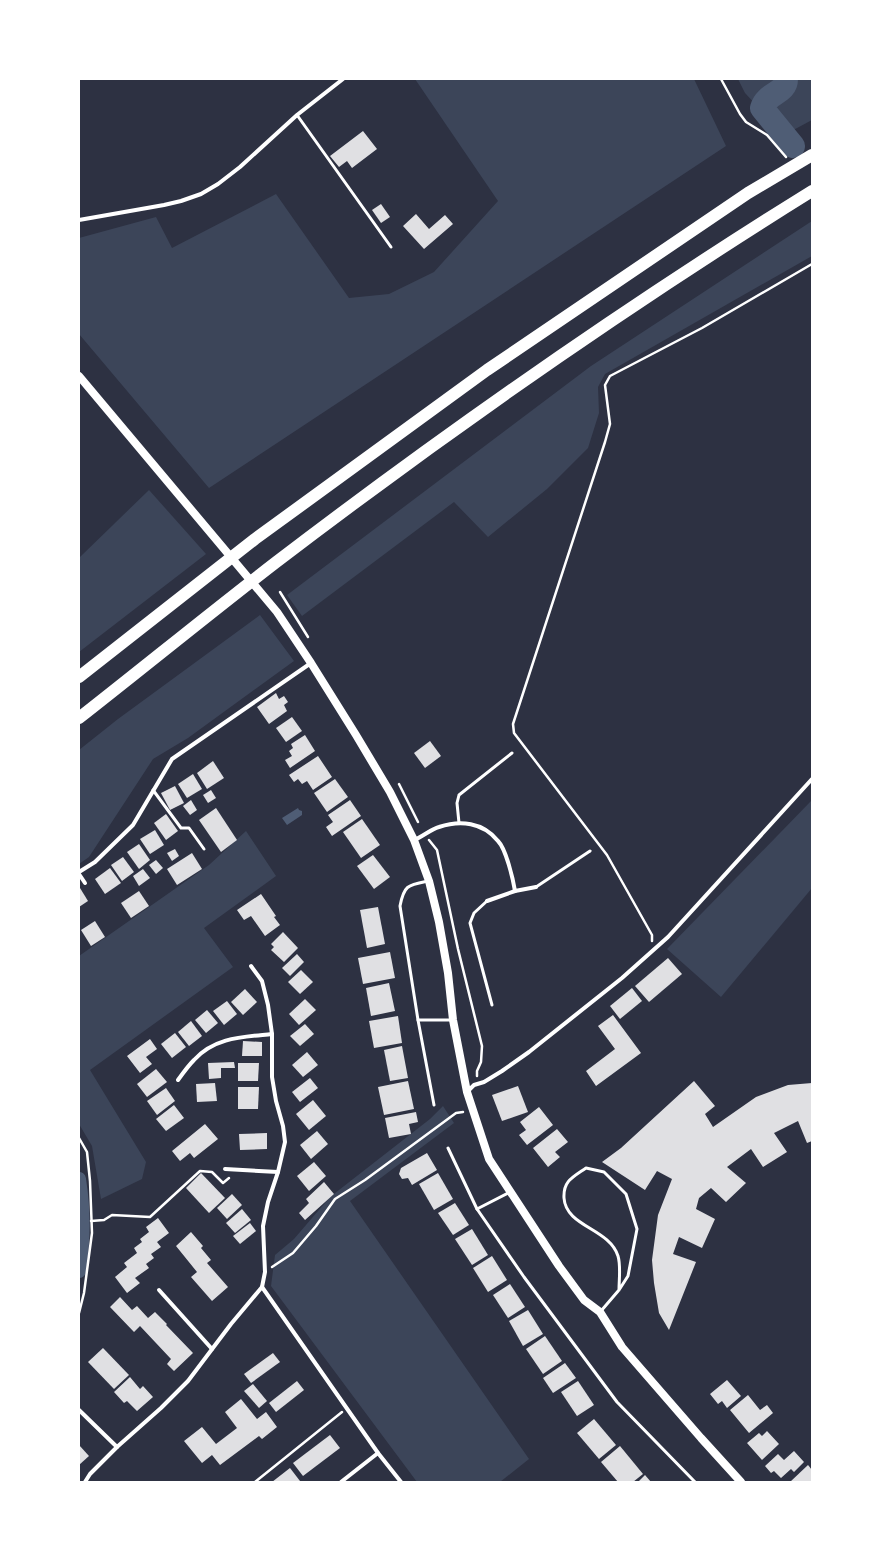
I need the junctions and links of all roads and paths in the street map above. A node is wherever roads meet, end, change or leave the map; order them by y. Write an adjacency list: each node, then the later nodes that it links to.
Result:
1 (343, 79): 3 (street)
2 (721, 79): 5 (path)
3 (297, 115): 7 (street); 8 (lane)
4 (812, 155): 12 (highway)
5 (792, 162)
6 (812, 191): 13 (highway)
7 (79, 220)
8 (391, 247)
9 (812, 264): 27 (path)
10 (79, 376): 11 (main road)
11 (311, 663): 16 (street); 18 (main road)
12 (79, 677)
13 (79, 718)
14 (512, 753): 17 (lane)
15 (812, 779): 27 (street)
16 (153, 790): 19 (lane); 21 (street)
17 (459, 823): 18 (street); 25 (street)
18 (414, 840): 22 (main road)
19 (204, 849)
20 (590, 850): 24 (lane)
21 (79, 873): 23 (street)
22 (429, 881): 31 (lane); 32 (main road)
23 (85, 883)
24 (536, 887): 25 (street)
25 (515, 891): 26 (street)
26 (488, 901): 30 (lane)
27 (651, 952): 35 (street)
28 (251, 966): 33 (street)
29 (469, 995): 35 (path)
30 (492, 1005)
31 (418, 1020): 32 (lane); 37 (lane)
32 (453, 1020): 36 (main road)
33 (272, 1034): 34 (street); 42 (street)
34 (178, 1080)
35 (478, 1084): 36 (street)
36 (467, 1092): 38 (main road)
37 (434, 1105)
38 (473, 1110): 44 (main road); 48 (path)
39 (79, 1138): 46 (path)
40 (448, 1148): 45 (lane)
41 (225, 1169): 42 (street)
42 (278, 1172): 49 (street)
43 (231, 1176): 46 (path)
44 (510, 1192): 45 (lane); 53 (main road)
45 (476, 1209): 64 (lane)
46 (91, 1221): 54 (path)
47 (272, 1259): 48 (path)
48 (275, 1265): 49 (path)
49 (265, 1272): 50 (street)
50 (262, 1286): 55 (street); 56 (street)
51 (159, 1290): 55 (street)
52 (619, 1290): 52 (lane); 53 (lane)
53 (600, 1312): 65 (main road)
54 (79, 1313)
55 (212, 1349): 58 (street)
56 (347, 1408): 59 (street); 61 (path)
57 (79, 1410): 58 (street)
58 (117, 1447): 60 (street)
59 (378, 1453): 62 (street); 63 (street)
60 (85, 1482)
61 (255, 1482)
62 (341, 1482)
63 (401, 1482)
64 (695, 1482)
65 (742, 1482)

